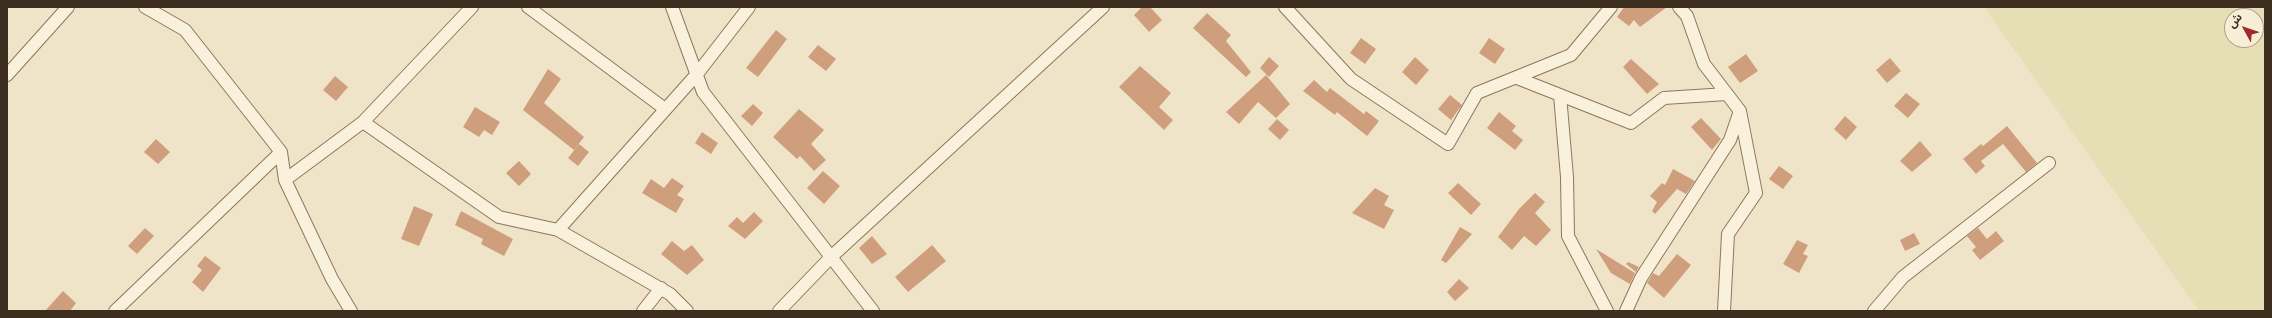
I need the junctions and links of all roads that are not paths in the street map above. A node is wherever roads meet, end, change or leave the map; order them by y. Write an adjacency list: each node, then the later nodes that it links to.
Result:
1 (68, 7): 12 (street)
2 (145, 7): 19 (street)
3 (472, 7): 18 (street)
4 (528, 7): 16 (street)
5 (672, 7): 11 (street)
6 (749, 7): 11 (street)
7 (1103, 7): 23 (street)
8 (1285, 7): 13 (street)
9 (1611, 7): 13 (street)
10 (1679, 7): 15 (street)
11 (697, 74): 16 (street); 23 (street)
12 (7, 75)
13 (1517, 78): 14 (street)
14 (1560, 94): 15 (street); 31 (street)
15 (1727, 94): 17 (street)
16 (665, 109): 22 (street)
17 (1740, 111): 32 (street); 33 (street)
18 (363, 122): 21 (street); 22 (street)
19 (281, 152): 21 (street); 25 (street)
20 (2049, 163): 34 (street)
21 (285, 180): 26 (street)
22 (558, 230): 24 (street)
23 (831, 257): 29 (street); 30 (street)
24 (661, 288): 27 (street); 28 (street)
25 (115, 311)
26 (350, 311)
27 (643, 311)
28 (687, 311)
29 (779, 311)
30 (873, 311)
31 (1607, 311)
32 (1626, 311)
33 (1724, 311)
34 (1874, 311)

